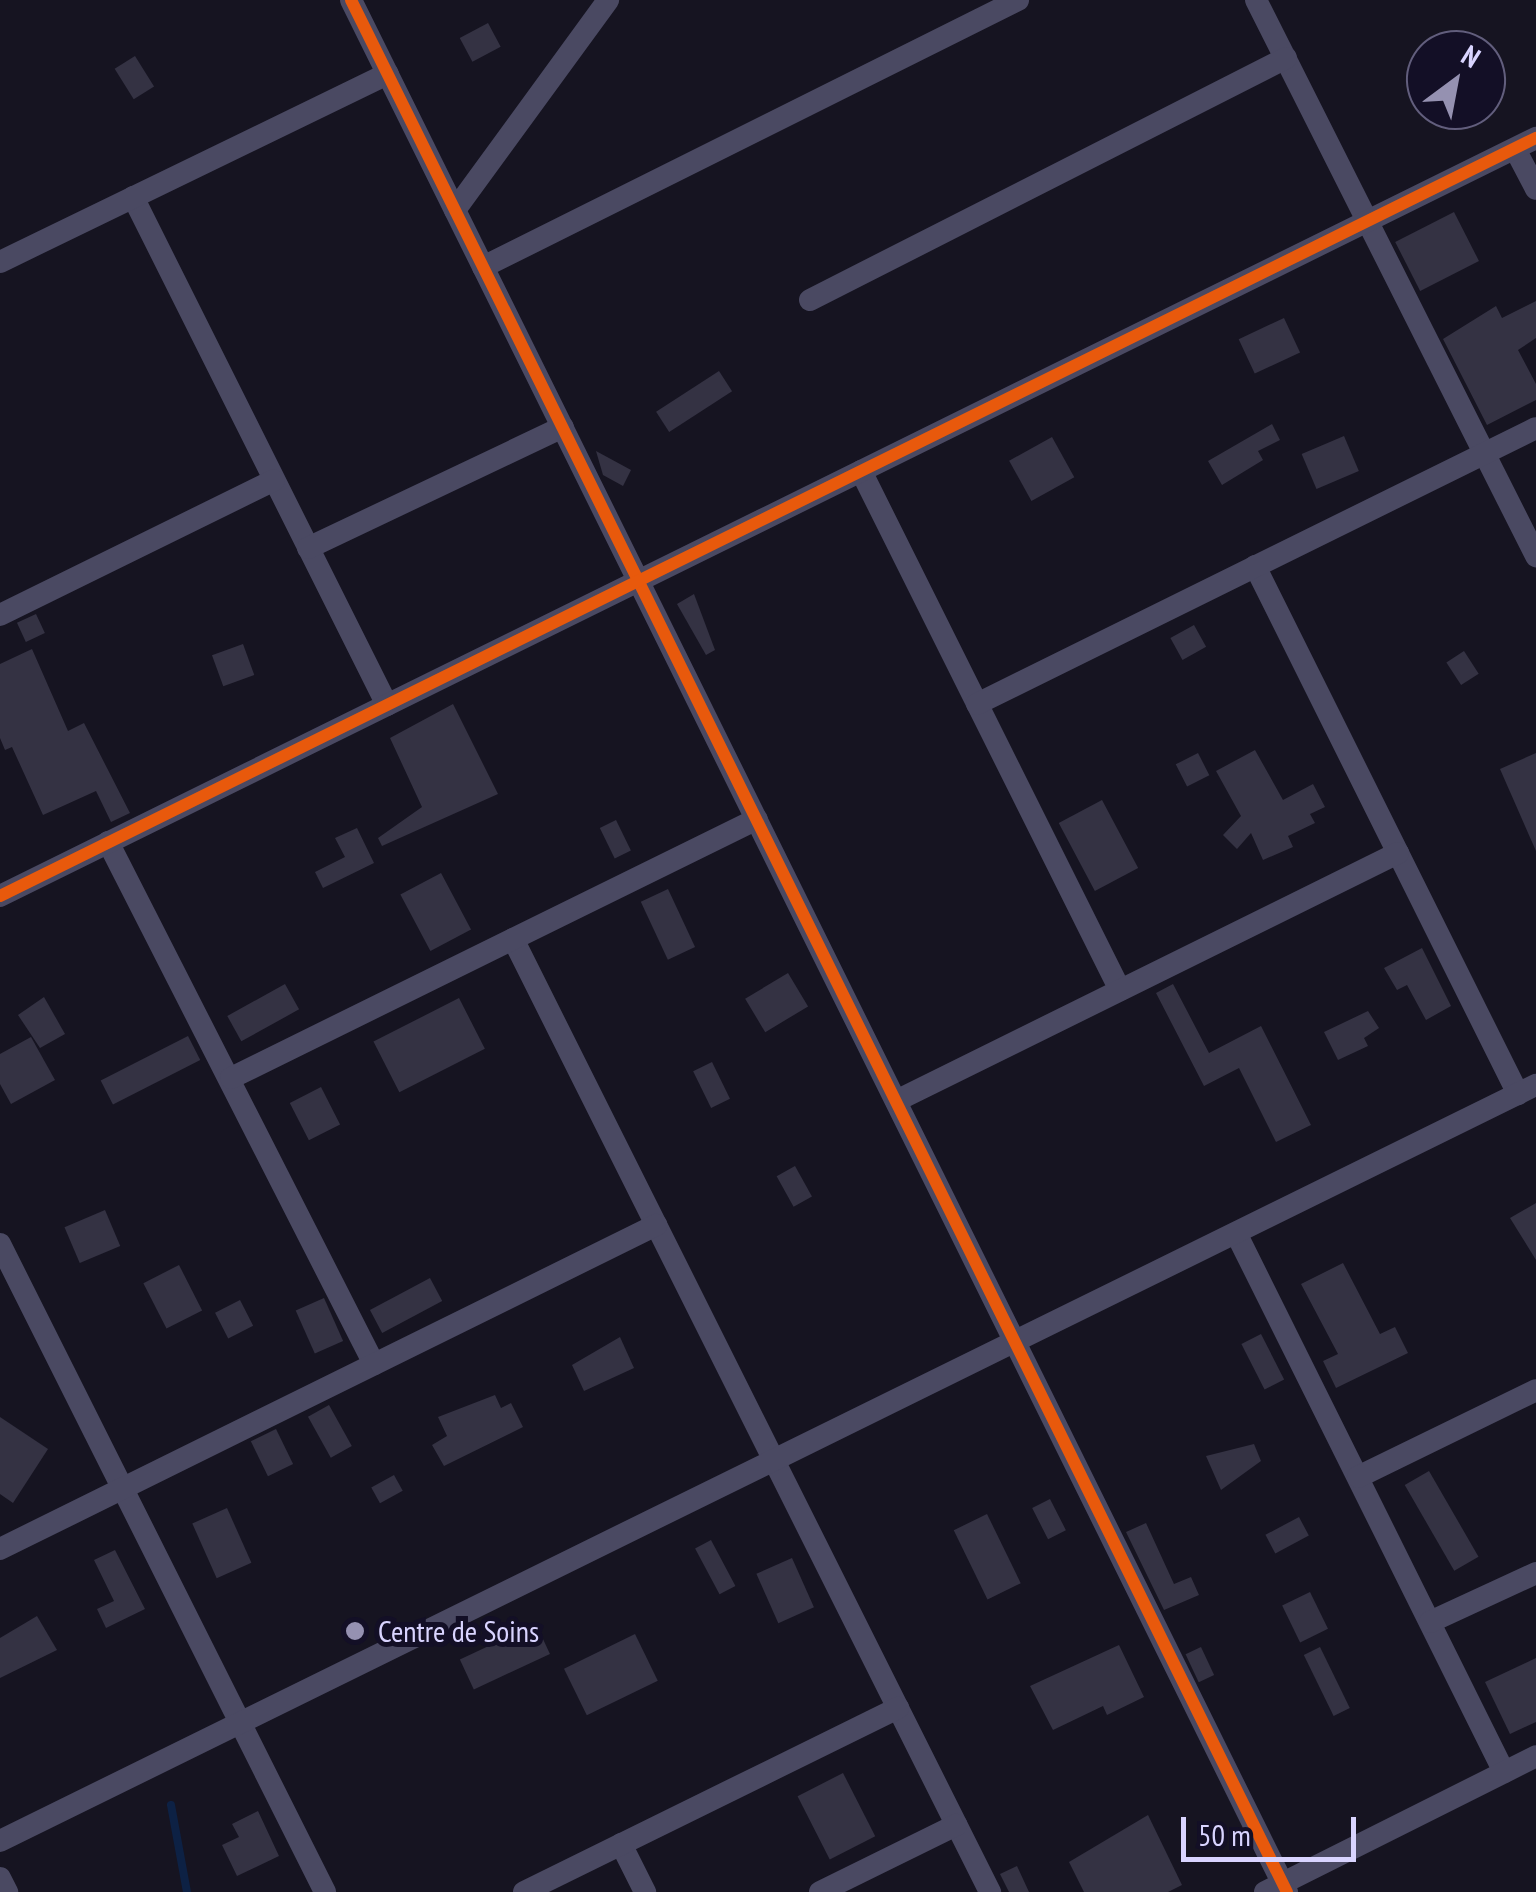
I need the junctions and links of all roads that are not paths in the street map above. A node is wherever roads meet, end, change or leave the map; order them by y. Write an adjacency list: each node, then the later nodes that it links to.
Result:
1 (352, 0): 6 (street)
2 (608, 0): 10 (street)
3 (1018, 0): 13 (street)
4 (1256, 0): 5 (street)
5 (1286, 58): 11 (street); 14 (street)
6 (388, 74): 9 (street); 10 (street)
7 (1526, 144): 8 (street); 11 (street)
8 (1536, 188)
9 (133, 197): 12 (street); 19 (street)
10 (455, 210): 13 (street)
11 (1369, 220): 17 (street); 18 (street)
12 (0, 262)
13 (483, 268): 15 (street)
14 (810, 300)
15 (563, 427): 20 (street); 23 (street)
16 (1536, 428): 17 (street)
17 (1485, 453): 21 (street); 22 (street)
18 (861, 471): 23 (street); 25 (street)
19 (274, 480): 20 (street); 24 (street)
20 (308, 548): 26 (street)
21 (1536, 556)
22 (1255, 566): 25 (street); 29 (street)
23 (638, 580): 26 (street); 27 (street)
24 (3, 607)
25 (977, 704): 32 (street)
26 (387, 705): 28 (street)
27 (756, 819): 31 (street); 35 (street)
28 (108, 842): 30 (street); 33 (street)
29 (1398, 853): 32 (street); 34 (street)
30 (0, 896)
31 (513, 939): 33 (street); 36 (street)
32 (1120, 990): 35 (street)
33 (230, 1078): 40 (street)
34 (1527, 1089): 37 (street)
35 (896, 1101): 39 (street)
36 (656, 1225): 40 (street); 42 (street)
37 (1236, 1233): 39 (street); 43 (street)
38 (0, 1244): 44 (street)
39 (1015, 1342): 42 (street); 56 (street)
40 (374, 1364): 44 (street)
41 (1536, 1390): 43 (street)
42 (774, 1460): 48 (street); 49 (street)
43 (1358, 1477): 47 (street)
44 (122, 1488): 45 (street); 49 (street)
45 (0, 1548)
46 (1536, 1573): 47 (street)
47 (1430, 1622): 51 (street)
48 (898, 1708): 52 (street); 54 (street)
49 (240, 1723): 53 (street); 58 (street)
50 (1536, 1756): 51 (street)
51 (1504, 1772): 56 (street)
52 (956, 1825): 61 (street); 62 (street)
53 (0, 1841)
54 (621, 1844): 59 (street); 60 (street)
55 (0, 1878): 57 (street)
56 (1278, 1889)
57 (7, 1892)
58 (325, 1892)
59 (524, 1892)
60 (645, 1892)
61 (820, 1892)
62 (990, 1892)

